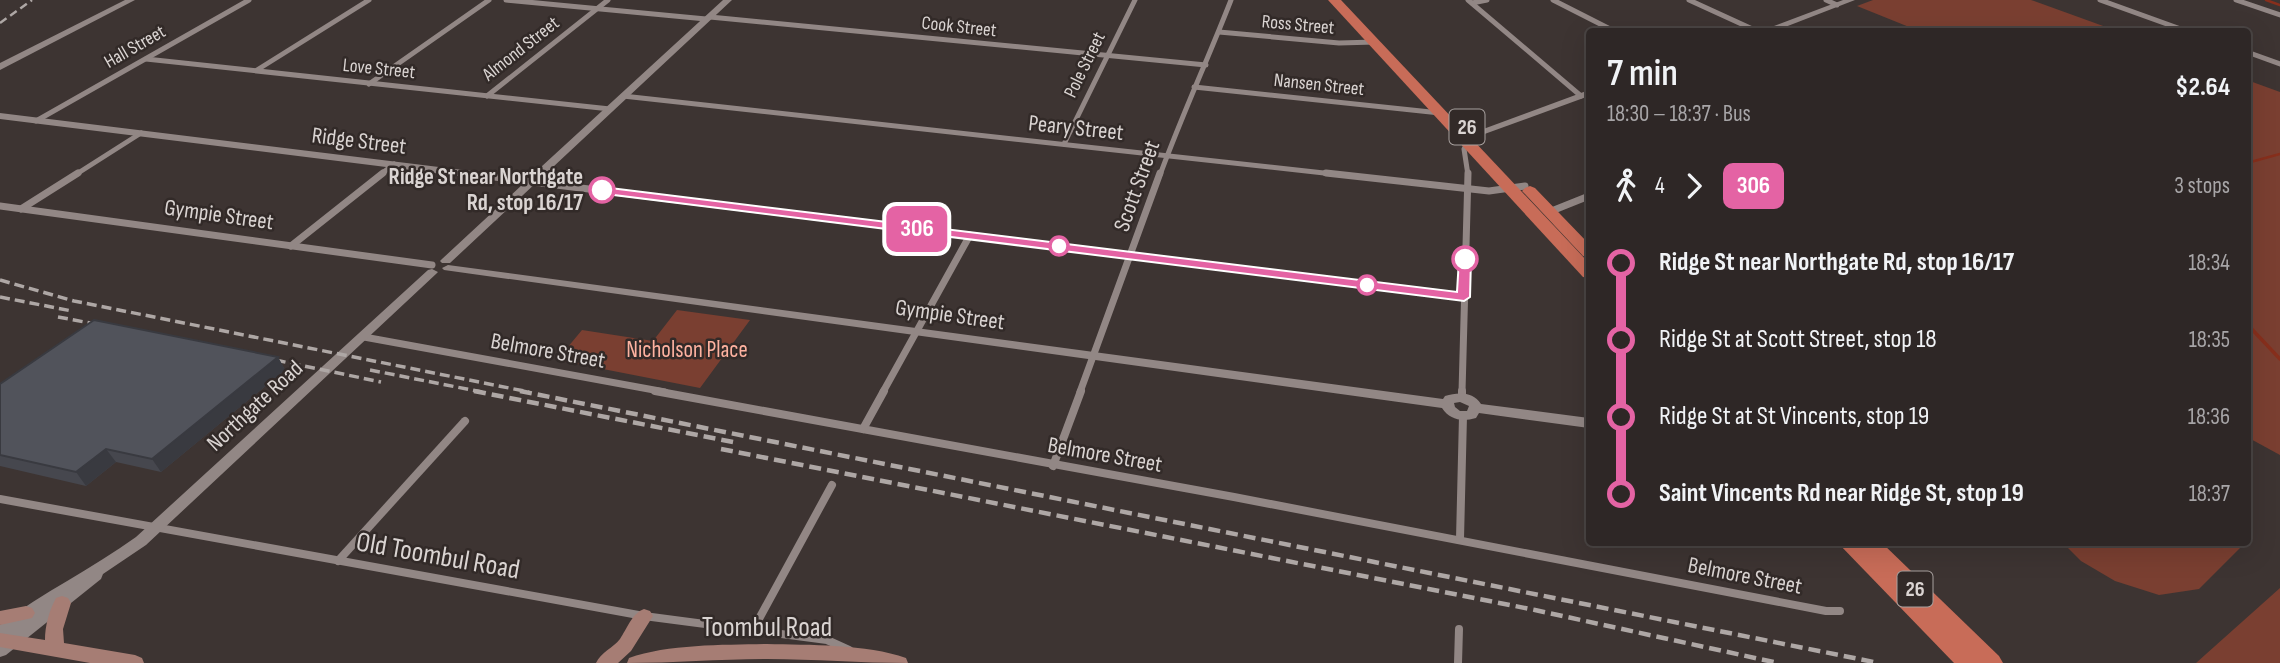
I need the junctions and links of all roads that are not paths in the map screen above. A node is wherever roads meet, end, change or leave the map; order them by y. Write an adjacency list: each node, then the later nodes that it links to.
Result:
1 (131, 0): 35 (street)
2 (249, 0): 32 (street, Hall Street)
3 (369, 0): 36 (street)
4 (489, 0): 37 (street)
5 (506, 0): 21 (street, Cook Street)
6 (608, 0): 21 (street, Almond Street)
7 (728, 0): 23 (street)
8 (1135, 0): 31 (street, Pole Street)
9 (1231, 0): 28 (street, Scott Street)
10 (1334, 0): 29 (highway, 26)
11 (1345, 0): 47 (highway, 26)
12 (1488, 0): 19 (street)
13 (1553, 0): 24 (street)
14 (1689, 0): 25 (street)
15 (1826, 0): 20 (street)
16 (1851, 0): 20 (street)
17 (2100, 0): 27 (street)
18 (2236, 0): 22 (street)
19 (1470, 1): 39 (street)
20 (1837, 5): 26 (street)
21 (597, 9): 23 (street, Cook Street); 40 (street, Almond Street)
22 (2280, 15)
23 (708, 18): 31 (street, Cook Street); 41 (street)
24 (1608, 28)
25 (1751, 28)
26 (1771, 28)
27 (2178, 28)
28 (1219, 32): 29 (street, Ross Street); 34 (street, Scott Street)
29 (1375, 42): 43 (highway, 26)
30 (2251, 53): 33 (street)
31 (1108, 55): 34 (street, Cook Street); 48 (street, Pole Street)
32 (146, 59): 36 (street, Love Street); 45 (street, Hall Street)
33 (2280, 64)
34 (1206, 65): 38 (street, Scott Street)
35 (0, 67)
36 (255, 71): 37 (street, Love Street)
37 (368, 84): 40 (street, Love Street)
38 (1194, 87): 43 (street, Nansen Street); 49 (street, Scott Street)
39 (1585, 94): 47 (street)
40 (487, 96): 42 (street, Love Street)
41 (623, 96): 42 (street); 48 (street, Peary Street)
42 (610, 109): 51 (street)
43 (1441, 113): 47 (highway, 26)
44 (0, 116): 45 (street, Ridge Street)
45 (36, 121): 46 (street, Ridge Street)
46 (141, 133): 50 (street, Ridge Street); 56 (street)
47 (1469, 138): 52 (highway, 26); 53 (street)
48 (1064, 144): 49 (street, Peary Street)
49 (1167, 156): 53 (street, Peary Street); 61 (street, Scott Street)
50 (394, 164): 51 (street, Ridge Street); 59 (street)
51 (532, 181): 58 (street, Ridge Street); 62 (street)
52 (1518, 187): 53 (street, Peary Street); 57 (highway, 26); 64 (highway, 26)
53 (1467, 189): 65 (street)
54 (1586, 197): 57 (street)
55 (0, 206): 56 (street, Gympie Street)
56 (21, 209): 59 (street, Gympie Street)
57 (1549, 212): 60 (highway, 26)
58 (970, 235): 61 (street, Ridge Street); 66 (street)
59 (291, 246): 63 (street, Gympie Street)
60 (1586, 250)
61 (1131, 255): 65 (street, Ridge Street); 68 (street, Scott Street)
62 (447, 265): 63 (street); 66 (street, Gympie Street)
63 (432, 269): 67 (street, Northgate Road)
64 (1586, 269)
65 (1464, 297): 69 (street)
66 (916, 332): 68 (street, Gympie Street); 75 (street)
67 (364, 337): 75 (street, Belmore Street); 79 (street, Northgate Road)
68 (1094, 356): 70 (street, Gympie Street); 76 (street, Scott Street)
69 (1462, 397): 70 (street); 71 (street)
70 (1447, 404): 72 (street)
71 (1476, 408): 72 (street); 74 (street)
72 (1463, 416): 80 (street)
73 (465, 421): 83 (street)
74 (1586, 423)
75 (863, 429): 76 (street, Belmore Street)
76 (1053, 466): 80 (street, Belmore Street)
77 (832, 485): 90 (street)
78 (0, 499): 79 (street, Old Toombul Road)
79 (156, 528): 83 (street, Old Toombul Road); 84 (street, Northgate Road)
80 (1460, 539): 86 (street, Belmore Street)
81 (1851, 546): 92 (highway, 26)
82 (1871, 546): 92 (highway, 26)
83 (338, 561): 88 (street, Old Toombul Road)
84 (104, 568): 85 (street, Northgate Road); 87 (street, Northgate Road)
85 (62, 603): 93 (street, Northgate Road); 94 (main road)
86 (1840, 611)
87 (26, 613): 89 (main road); 93 (street, Northgate Road)
88 (644, 616): 90 (street, Old Toombul Road); 97 (main road)
89 (0, 618)
90 (754, 628): 95 (street, Old Toombul Road)
91 (1459, 629): 100 (street)
92 (1951, 635): 101 (highway, 26); 102 (highway, 26)
93 (2, 641): 94 (main road)
94 (55, 649): 96 (main road)
95 (866, 658): 98 (main road, Toombul Road); 99 (main road, Toombul Road)
96 (135, 663)
97 (606, 663)
98 (636, 663)
99 (899, 663)
100 (1458, 663)
101 (1969, 663)
102 (1991, 663)

